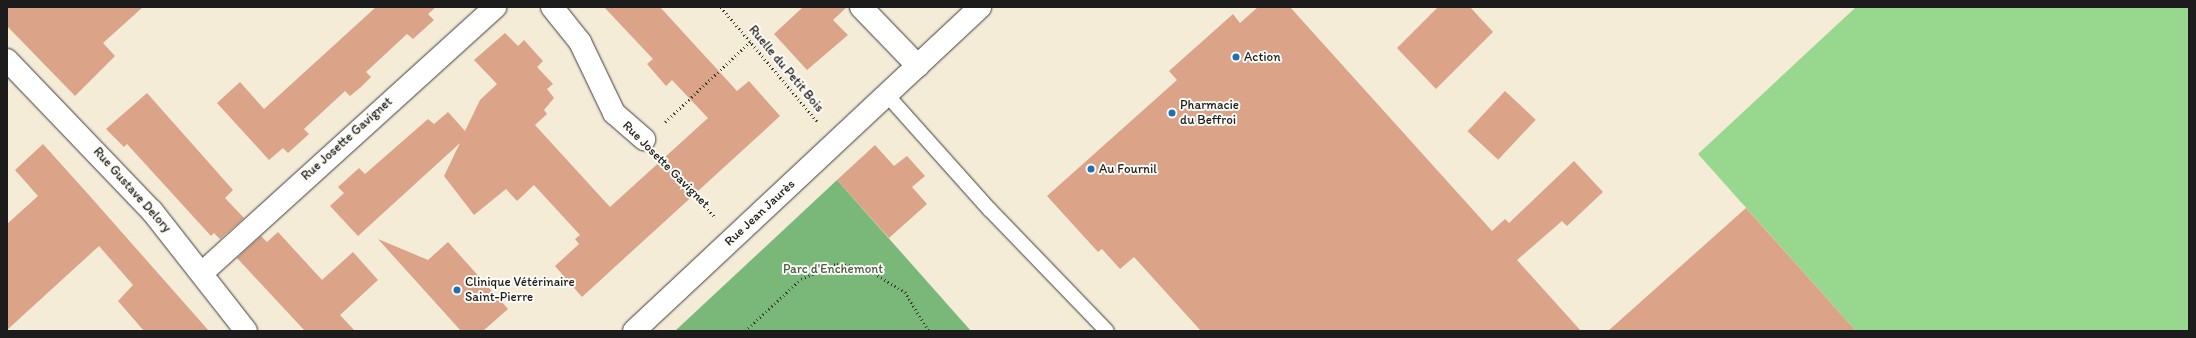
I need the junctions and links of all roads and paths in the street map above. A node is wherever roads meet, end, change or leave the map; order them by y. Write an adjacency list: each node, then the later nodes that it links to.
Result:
1 (495, 7): 13 (street, Rue Josette Gavignet)
2 (552, 7): 11 (street, Rue Josette Gavignet)
3 (721, 7): 6 (path, Ruelle du Petit Bois)
4 (861, 7): 8 (street)
5 (980, 7): 8 (street, Rue Jean Jaurès)
6 (750, 42): 10 (path, Ruelle du Petit Bois); 11 (path)
7 (7, 60): 13 (street, Rue Gustave Delory)
8 (918, 66): 9 (street, Rue Jean Jaurès)
9 (888, 95): 10 (street, Rue Jean Jaurès); 18 (lane)
10 (841, 138): 12 (street, Rue Jean Jaurès)
11 (645, 141): 12 (path, Rue Josette Gavignet)
12 (726, 244): 15 (street, Rue Jean Jaurès)
13 (202, 273): 14 (street, Rue Gustave Delory)
14 (246, 331)
15 (634, 331)
16 (745, 331): 17 (path)
17 (929, 331)
18 (1107, 331)

